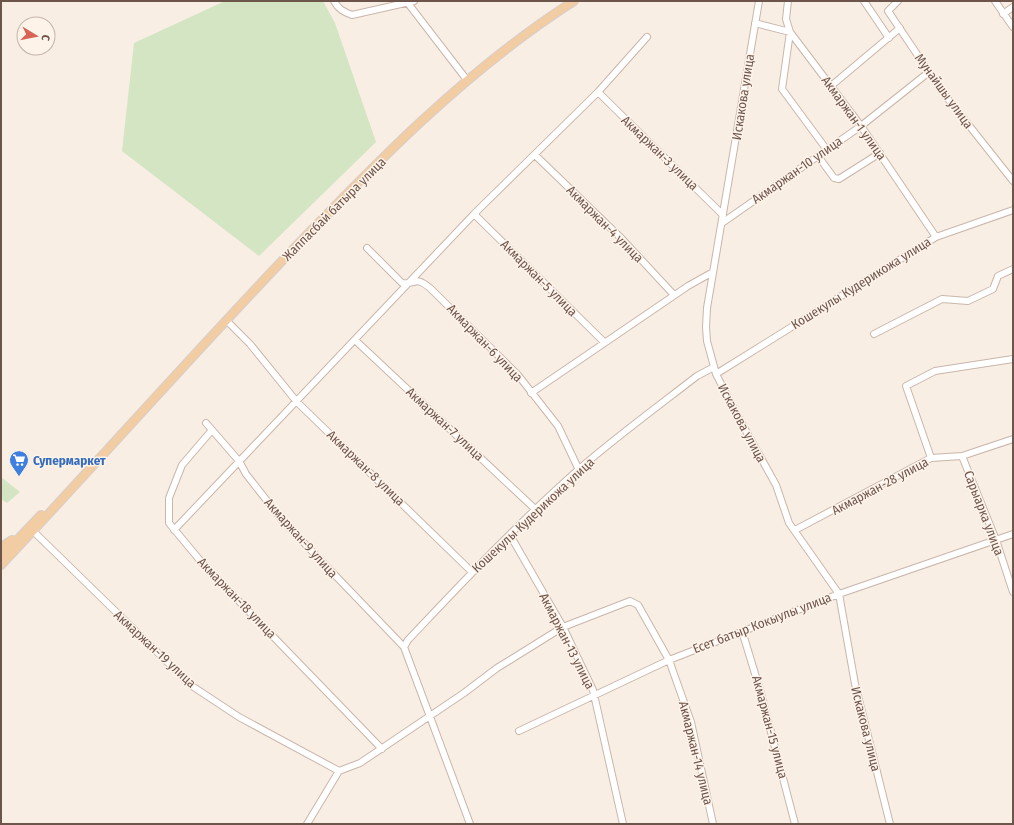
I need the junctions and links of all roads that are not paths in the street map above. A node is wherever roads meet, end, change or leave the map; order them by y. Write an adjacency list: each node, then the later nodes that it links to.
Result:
1 (334, 1): 8 (street)
2 (574, 1): 20 (main road, Жаппасбай батыра улица)
3 (758, 1): 13 (street, Искакова улица)
4 (788, 1): 16 (street)
5 (864, 1): 12 (street)
6 (899, 1): 10 (street)
7 (995, 1): 11 (street)
8 (411, 2): 20 (street)
9 (1013, 7): 11 (street)
10 (888, 11): 12 (street); 14 (street, Мунайшы улица)
11 (1003, 14): 15 (street)
12 (877, 20): 18 (street)
13 (755, 23): 16 (street); 31 (street, Искакова улица)
14 (900, 28): 18 (street); 19 (street, Мунайшы улица)
15 (1013, 28)
16 (790, 32): 21 (street, Акмаржан-1 улица); 24 (street)
17 (647, 37): 22 (street)
18 (889, 38): 21 (street)
19 (928, 72): 23 (street, Акмаржан-10 улица); 28 (street, Мунайшы улица)
20 (467, 80): 39 (main road, Жаппасбай батыра улица)
21 (831, 86): 23 (street, Акмаржан-1 улица)
22 (598, 92): 26 (street); 31 (street, Акмаржан-3 улица)
23 (861, 126): 24 (street, Акмаржан-10 улица); 25 (street, Акмаржан-1 улица)
24 (826, 150): 27 (street, Акмаржан-10 улица)
25 (880, 153): 27 (street); 33 (street, Акмаржан-1 улица)
26 (535, 155): 30 (street); 38 (street, Акмаржан-4 улица)
27 (818, 156): 32 (street, Акмаржан-10 улица)
28 (1013, 182)
29 (1013, 210): 33 (street, Кошекулы Кудерикожа улица)
30 (474, 214): 37 (street); 42 (street, Акмаржан-5 улица)
31 (723, 215): 32 (street, Искакова улица)
32 (722, 223): 36 (street, Искакова улица)
33 (936, 237): 45 (street, Кошекулы Кудерикожа улица)
34 (367, 248): 37 (street)
35 (1013, 270): 40 (street)
36 (713, 272): 38 (street); 44 (street, Искакова улица)
37 (408, 284): 41 (street); 46 (street, Акмаржан-6 улица)
38 (674, 295): 42 (street)
39 (226, 320): 47 (street, Акмаржан-8 улица); 56 (main road, Жаппасбай батыра улица)
40 (874, 334)
41 (355, 340): 47 (street); 55 (street, Акмаржан-7 улица)
42 (604, 342): 46 (street)
43 (1013, 359): 52 (street)
44 (714, 367): 45 (street, Искакова улица); 54 (street, Кошекулы Кудерикожа улица)
45 (716, 374): 58 (street, Искакова улица)
46 (530, 393): 54 (street, Акмаржан-6 улица)
47 (297, 402): 53 (street); 65 (street, Акмаржан-8 улица)
48 (206, 423): 49 (street, Акмаржан-9 улица)
49 (212, 430): 53 (street, Акмаржан-9 улица); 57 (street, Акмаржан-18 улица)
50 (1013, 439): 51 (street, Акмаржан-28 улица)
51 (962, 456): 52 (street, Акмаржан-28 улица); 61 (street, Сарыарка улица)
52 (931, 458): 58 (street, Акмаржан-28 улица)
53 (239, 461): 57 (street); 70 (street, Акмаржан-9 улица)
54 (578, 470): 55 (street, Кошекулы Кудерикожа улица)
55 (536, 509): 60 (street, Кошекулы Кудерикожа улица)
56 (30, 529): 62 (main road); 63 (main road); 64 (main road); 76 (street, Акмаржан-19 улица)
57 (174, 530): 75 (street, Акмаржан-18 улица)
58 (795, 530): 67 (street, Искакова улица)
59 (1013, 534): 61 (street, Есет батыр Кокыулы улица)
60 (510, 535): 65 (street, Кошекулы Кудерикожа улица); 68 (street, Акмаржан-13 улица)
61 (996, 540): 66 (street, Сарыарка улица); 67 (street, Есет батыр Кокыулы улица)
62 (1, 547)
63 (1, 557)
64 (1, 565)
65 (472, 572): 70 (street, Кошекулы Кудерикожа улица)
66 (1013, 592)
67 (839, 594): 69 (street, Есет батыр Кокыулы улица); 82 (street, Искакова улица)
68 (563, 627): 71 (street, Акмаржан-14 улица); 72 (street, Акмаржан-13 улица); 73 (street)
69 (742, 631): 71 (street, Есет батыр Кокыулы улица); 81 (street, Акмаржан-15 улица)
70 (404, 647): 73 (street)
71 (669, 660): 72 (street, Есет батыр Кокыулы улица); 80 (street, Акмаржан-14 улица)
72 (594, 696): 74 (street, Есет батыр Кокыулы улица); 79 (street, Акмаржан-13 улица)
73 (428, 717): 75 (street); 78 (street)
74 (519, 731)
75 (382, 749): 76 (street)
76 (339, 771): 77 (street)
77 (307, 824)
78 (470, 824)
79 (623, 824)
80 (713, 824)
81 (795, 824)
82 (890, 824)

